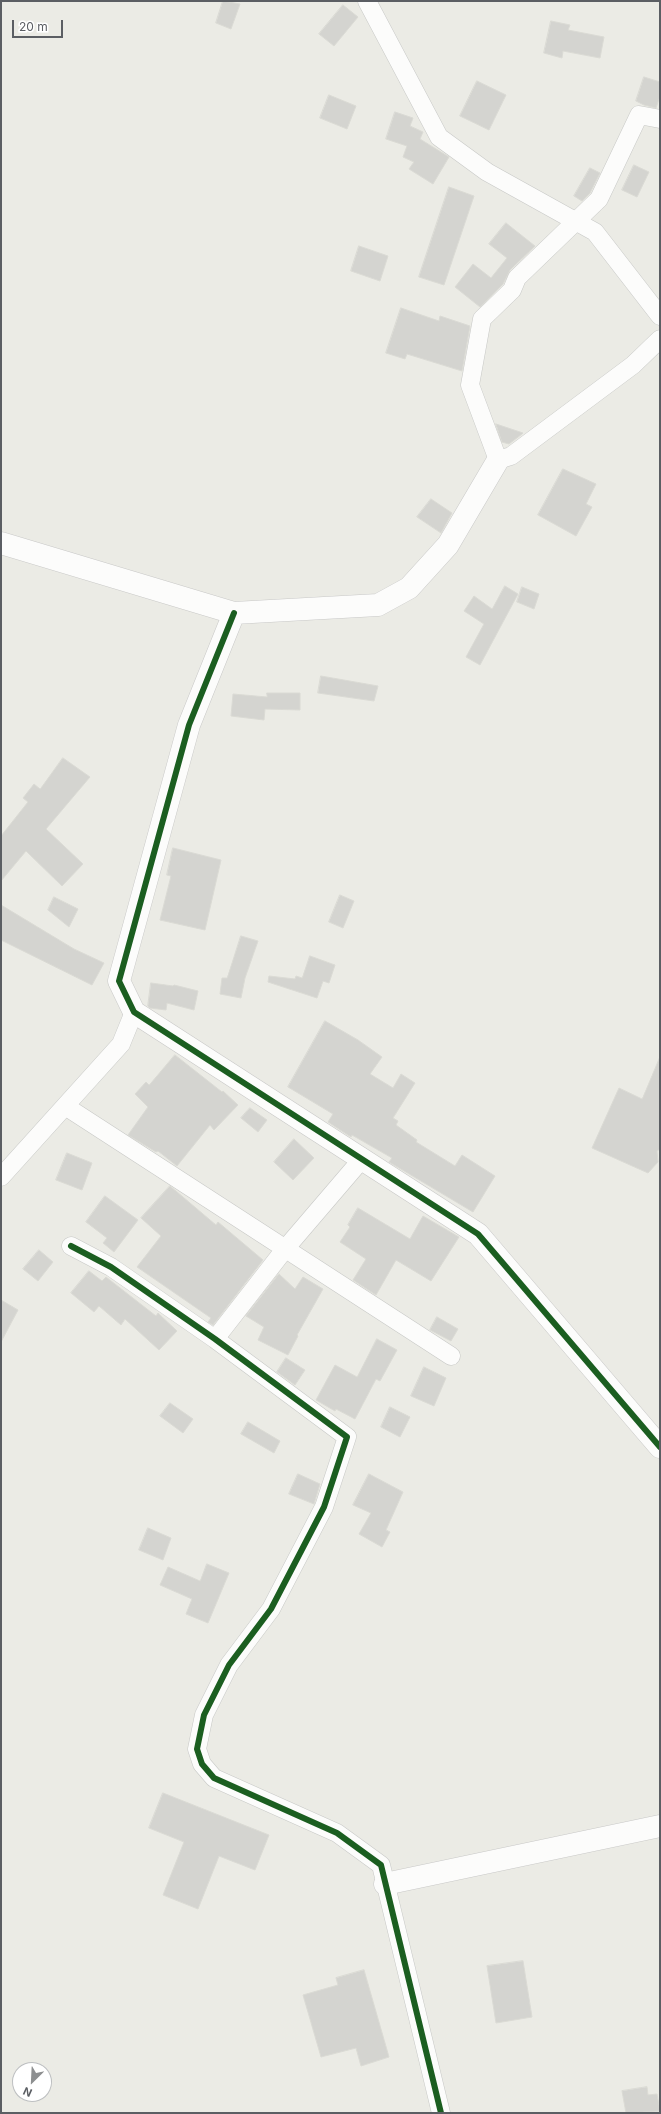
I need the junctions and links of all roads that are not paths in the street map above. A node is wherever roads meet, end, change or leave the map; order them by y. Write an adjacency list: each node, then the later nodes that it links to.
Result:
1 (367, 1): 3 (street)
2 (660, 119): 3 (street)
3 (576, 223): 4 (street); 6 (street)
4 (660, 316)
5 (660, 339): 6 (street)
6 (498, 460): 8 (street)
7 (1, 543): 8 (street)
8 (234, 613): 9 (street)
9 (134, 1012): 10 (street); 11 (street)
10 (65, 1106): 12 (street); 14 (street)
11 (362, 1159): 14 (street); 17 (street)
12 (1, 1177)
13 (71, 1246): 15 (street)
14 (285, 1249): 15 (street); 16 (street)
15 (215, 1339): 19 (street)
16 (450, 1356)
17 (660, 1447)
18 (660, 1826): 19 (street)
19 (385, 1884): 20 (street)
20 (441, 2113)

